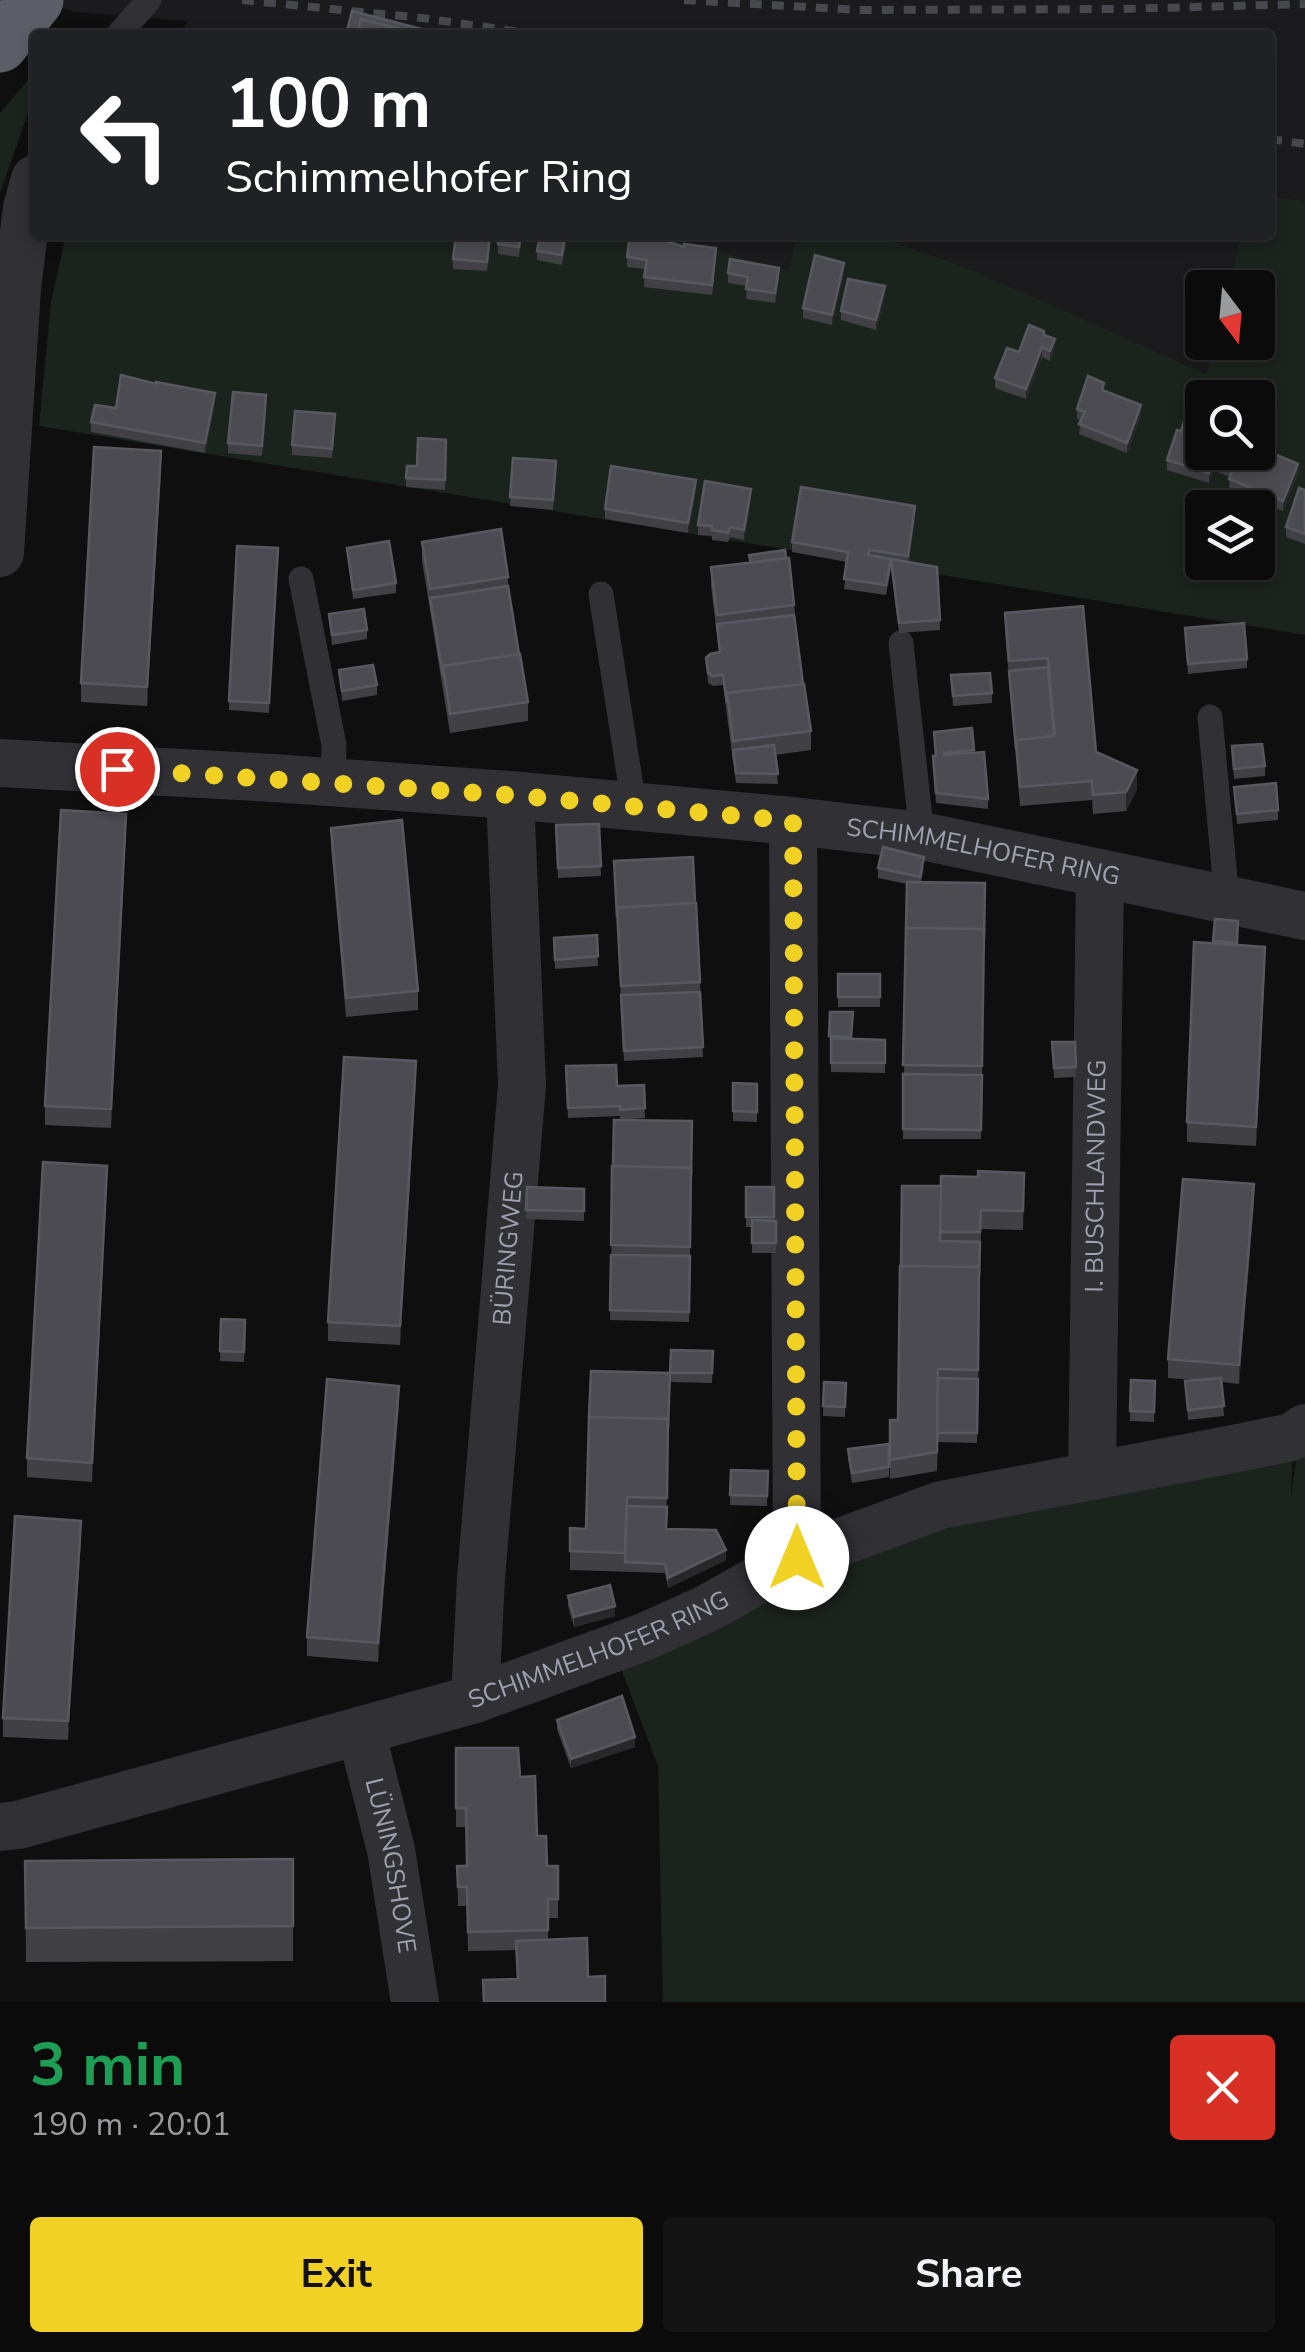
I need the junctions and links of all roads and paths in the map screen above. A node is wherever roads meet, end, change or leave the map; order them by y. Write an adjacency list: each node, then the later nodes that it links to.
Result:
1 (149, 0): 2 (lane)
2 (122, 30)
3 (30, 212): 4 (street)
4 (0, 552)
5 (302, 579): 10 (lane)
6 (600, 594): 12 (lane)
7 (901, 643): 14 (lane)
8 (1210, 717): 16 (lane)
9 (0, 763): 10 (street, SCHIMMELHOFER RING)
10 (333, 782): 11 (street, SCHIMMELHOFER RING)
11 (510, 795): 12 (street, SCHIMMELHOFER RING); 21 (street, BÜRINGWEG)
12 (634, 806): 13 (street, SCHIMMELHOFER RING)
13 (793, 821): 14 (street, SCHIMMELHOFER RING); 20 (street)
14 (922, 836): 15 (street, SCHIMMELHOFER RING)
15 (1100, 875): 16 (street, SCHIMMELHOFER RING); 19 (street, I. BUSCHLANDWEG)
16 (1226, 900): 17 (street, SCHIMMELHOFER RING)
17 (1305, 916)
18 (1305, 1428): 19 (street, SCHIMMELHOFER RING)
19 (1092, 1476): 20 (street, SCHIMMELHOFER RING)
20 (797, 1558): 21 (street, SCHIMMELHOFER RING)
21 (475, 1699): 22 (street, SCHIMMELHOFER RING)
22 (362, 1731): 23 (street, SCHIMMELHOFER RING); 24 (street, LÜNINGSHOVE)
23 (0, 1827)
24 (415, 2002)

